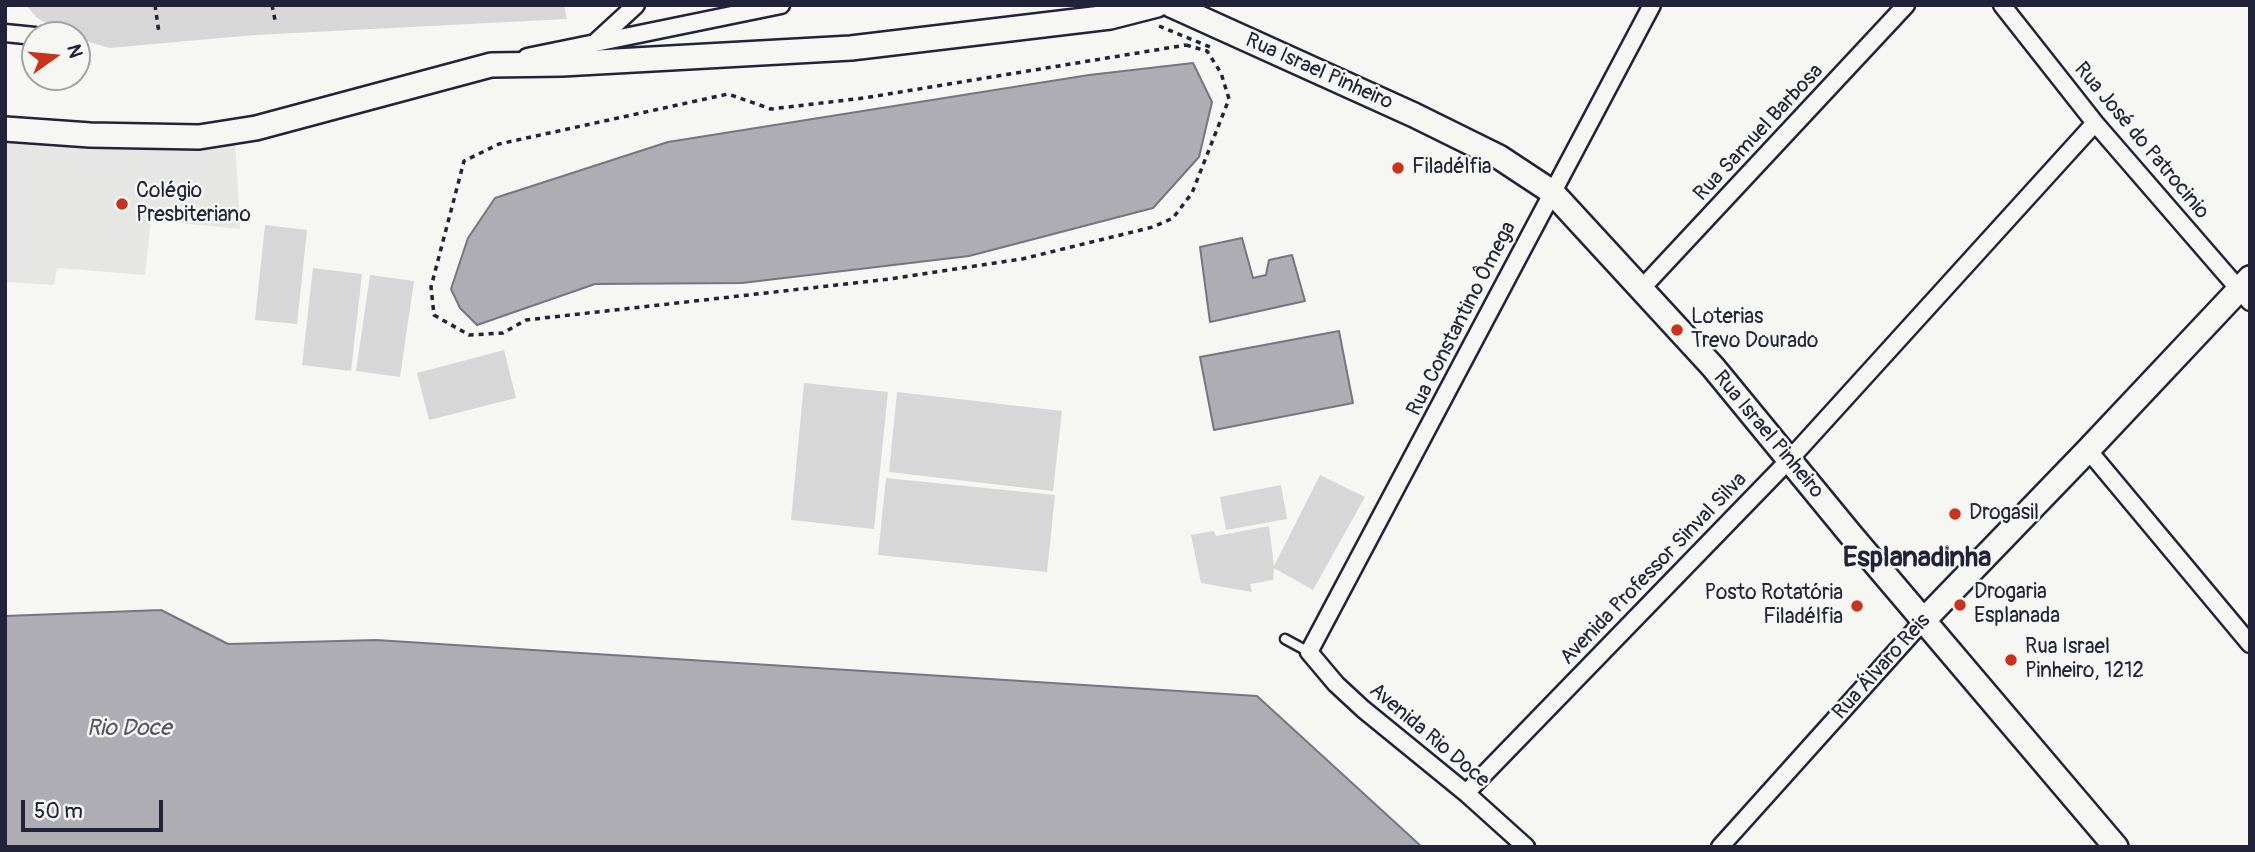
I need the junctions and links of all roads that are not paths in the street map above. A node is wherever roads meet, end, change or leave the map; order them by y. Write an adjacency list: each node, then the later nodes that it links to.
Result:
1 (636, 5): 9 (street)
2 (782, 5): 8 (street)
3 (1157, 5): 10 (street)
4 (1171, 5): 13 (street, Rua Israel Pinheiro)
5 (1652, 5): 13 (street, Rua Constantino Ômega)
6 (1906, 5): 14 (street, Rua Samuel Barbosa)
7 (2002, 5): 11 (street, Rua José do Patrocinio)
8 (705, 13): 9 (street)
9 (596, 42): 10 (street)
10 (491, 65): 12 (street)
11 (2095, 122): 15 (street, Rua José do Patrocinio); 17 (street, Avenida Professor Sinval Silva)
12 (5, 129)
13 (1552, 192): 14 (street, Rua Israel Pinheiro); 21 (street, Rua Constantino Ômega)
14 (1642, 288): 17 (street, Rua Israel Pinheiro)
15 (2246, 289): 16 (street, Rua Álvaro Reis)
16 (2088, 450): 18 (street, Rua Álvaro Reis); 20 (street)
17 (1789, 460): 18 (street, Rua Israel Pinheiro); 22 (street, Avenida Professor Sinval Silva)
18 (1924, 620): 24 (street, Rua Álvaro Reis); 25 (street, Rua Israel Pinheiro)
19 (1285, 639): 21 (lane)
20 (2250, 644)
21 (1309, 652): 22 (street, Avenida Rio Doce)
22 (1466, 793): 23 (street, Avenida Rio Doce)
23 (1527, 847)
24 (1720, 847)
25 (2116, 847)

